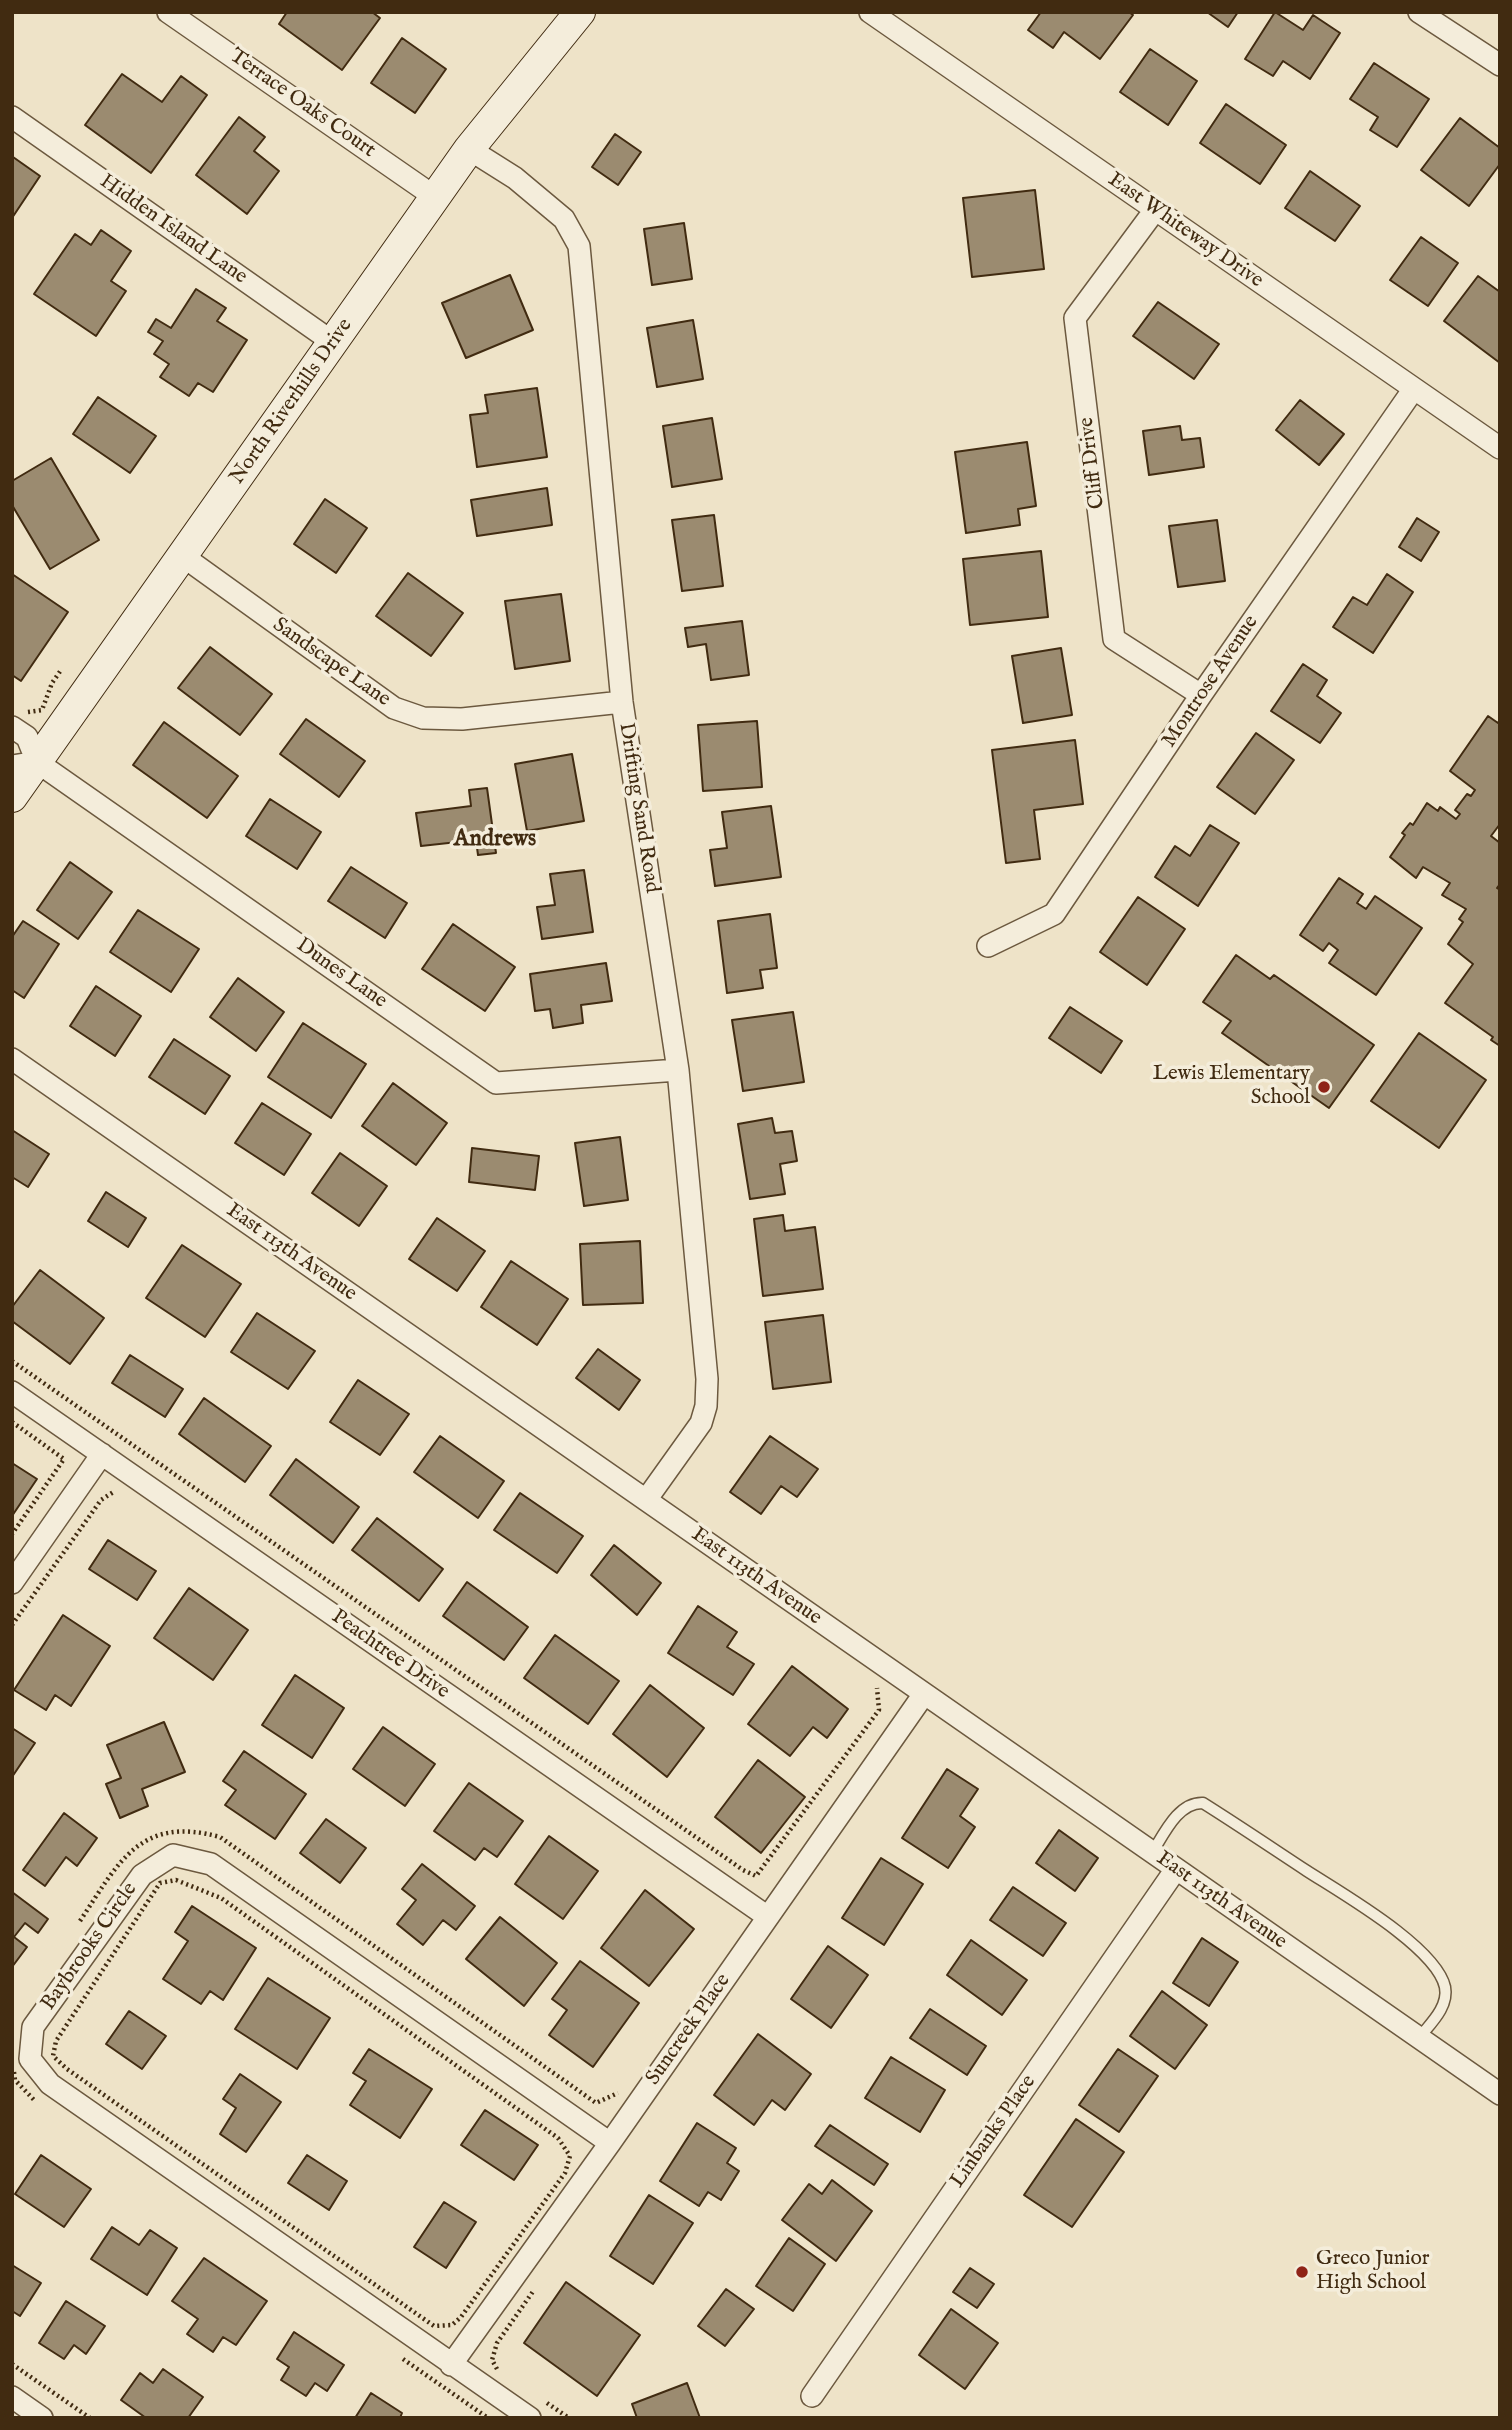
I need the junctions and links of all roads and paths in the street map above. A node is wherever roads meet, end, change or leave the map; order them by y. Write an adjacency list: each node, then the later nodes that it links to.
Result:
1 (168, 12): 8 (street, Terrace Oaks Court)
2 (580, 12): 7 (street, North Riverhills Drive)
3 (870, 12): 9 (street, East Whiteway Drive)
4 (1419, 12): 5 (street)
5 (1500, 65)
6 (12, 117): 10 (street, Hidden Island Lane)
7 (469, 149): 8 (street, North Riverhills Drive); 16 (street, Drifting Sand Road)
8 (435, 197): 10 (street, North Riverhills Drive)
9 (1155, 210): 11 (street, East Whiteway Drive); 15 (street, Cliff Drive)
10 (334, 343): 13 (street, North Riverhills Drive)
11 (1413, 390): 12 (street, East Whiteway Drive); 15 (street, Montrose Avenue)
12 (1500, 448)
13 (184, 557): 16 (street, Sandscape Lane); 18 (street, North Riverhills Drive)
14 (61, 670): 17 (path)
15 (1201, 695): 20 (street, Montrose Avenue)
16 (622, 702): 22 (street, Drifting Sand Road)
17 (16, 717): 18 (street, Dunes Lane)
18 (25, 764): 19 (street, North Riverhills Drive); 22 (street, Dunes Lane)
19 (12, 797)
20 (988, 946)
21 (12, 1059): 28 (street, East 113th Avenue)
22 (678, 1070): 28 (street, Drifting Sand Road)
23 (12, 1361): 32 (path)
24 (12, 1392): 26 (street, Peachtree Drive)
25 (12, 1422): 29 (path)
26 (102, 1454): 30 (street); 36 (street, Peachtree Drive)
27 (125, 1498): 31 (path)
28 (646, 1500): 33 (street, East 113th Avenue)
29 (12, 1534)
30 (12, 1583)
31 (12, 1625)
32 (871, 1683)
33 (924, 1694): 34 (street, East 113th Avenue); 36 (street, Suncreek Place)
34 (1152, 1853): 35 (street, East 113th Avenue); 38 (lane)
35 (1176, 1869): 38 (street, East 113th Avenue); 47 (street, Linbanks Place)
36 (768, 1917): 41 (street, Suncreek Place)
37 (79, 1923): 39 (path)
38 (1419, 2038): 40 (street, East 113th Avenue)
39 (625, 2083)
40 (1500, 2094)
41 (610, 2143): 45 (street, Suncreek Place); 45 (street, Baybrooks Circle)
42 (536, 2286): 46 (path)
43 (434, 2326): 43 (path)
44 (12, 2364): 51 (path)
45 (451, 2365): 52 (street, Baybrooks Circle)
46 (498, 2371)
47 (812, 2396)
48 (12, 2397): 50 (street)
49 (537, 2397): 53 (path)
50 (42, 2418)
51 (90, 2418)
52 (530, 2418)
53 (569, 2418)

